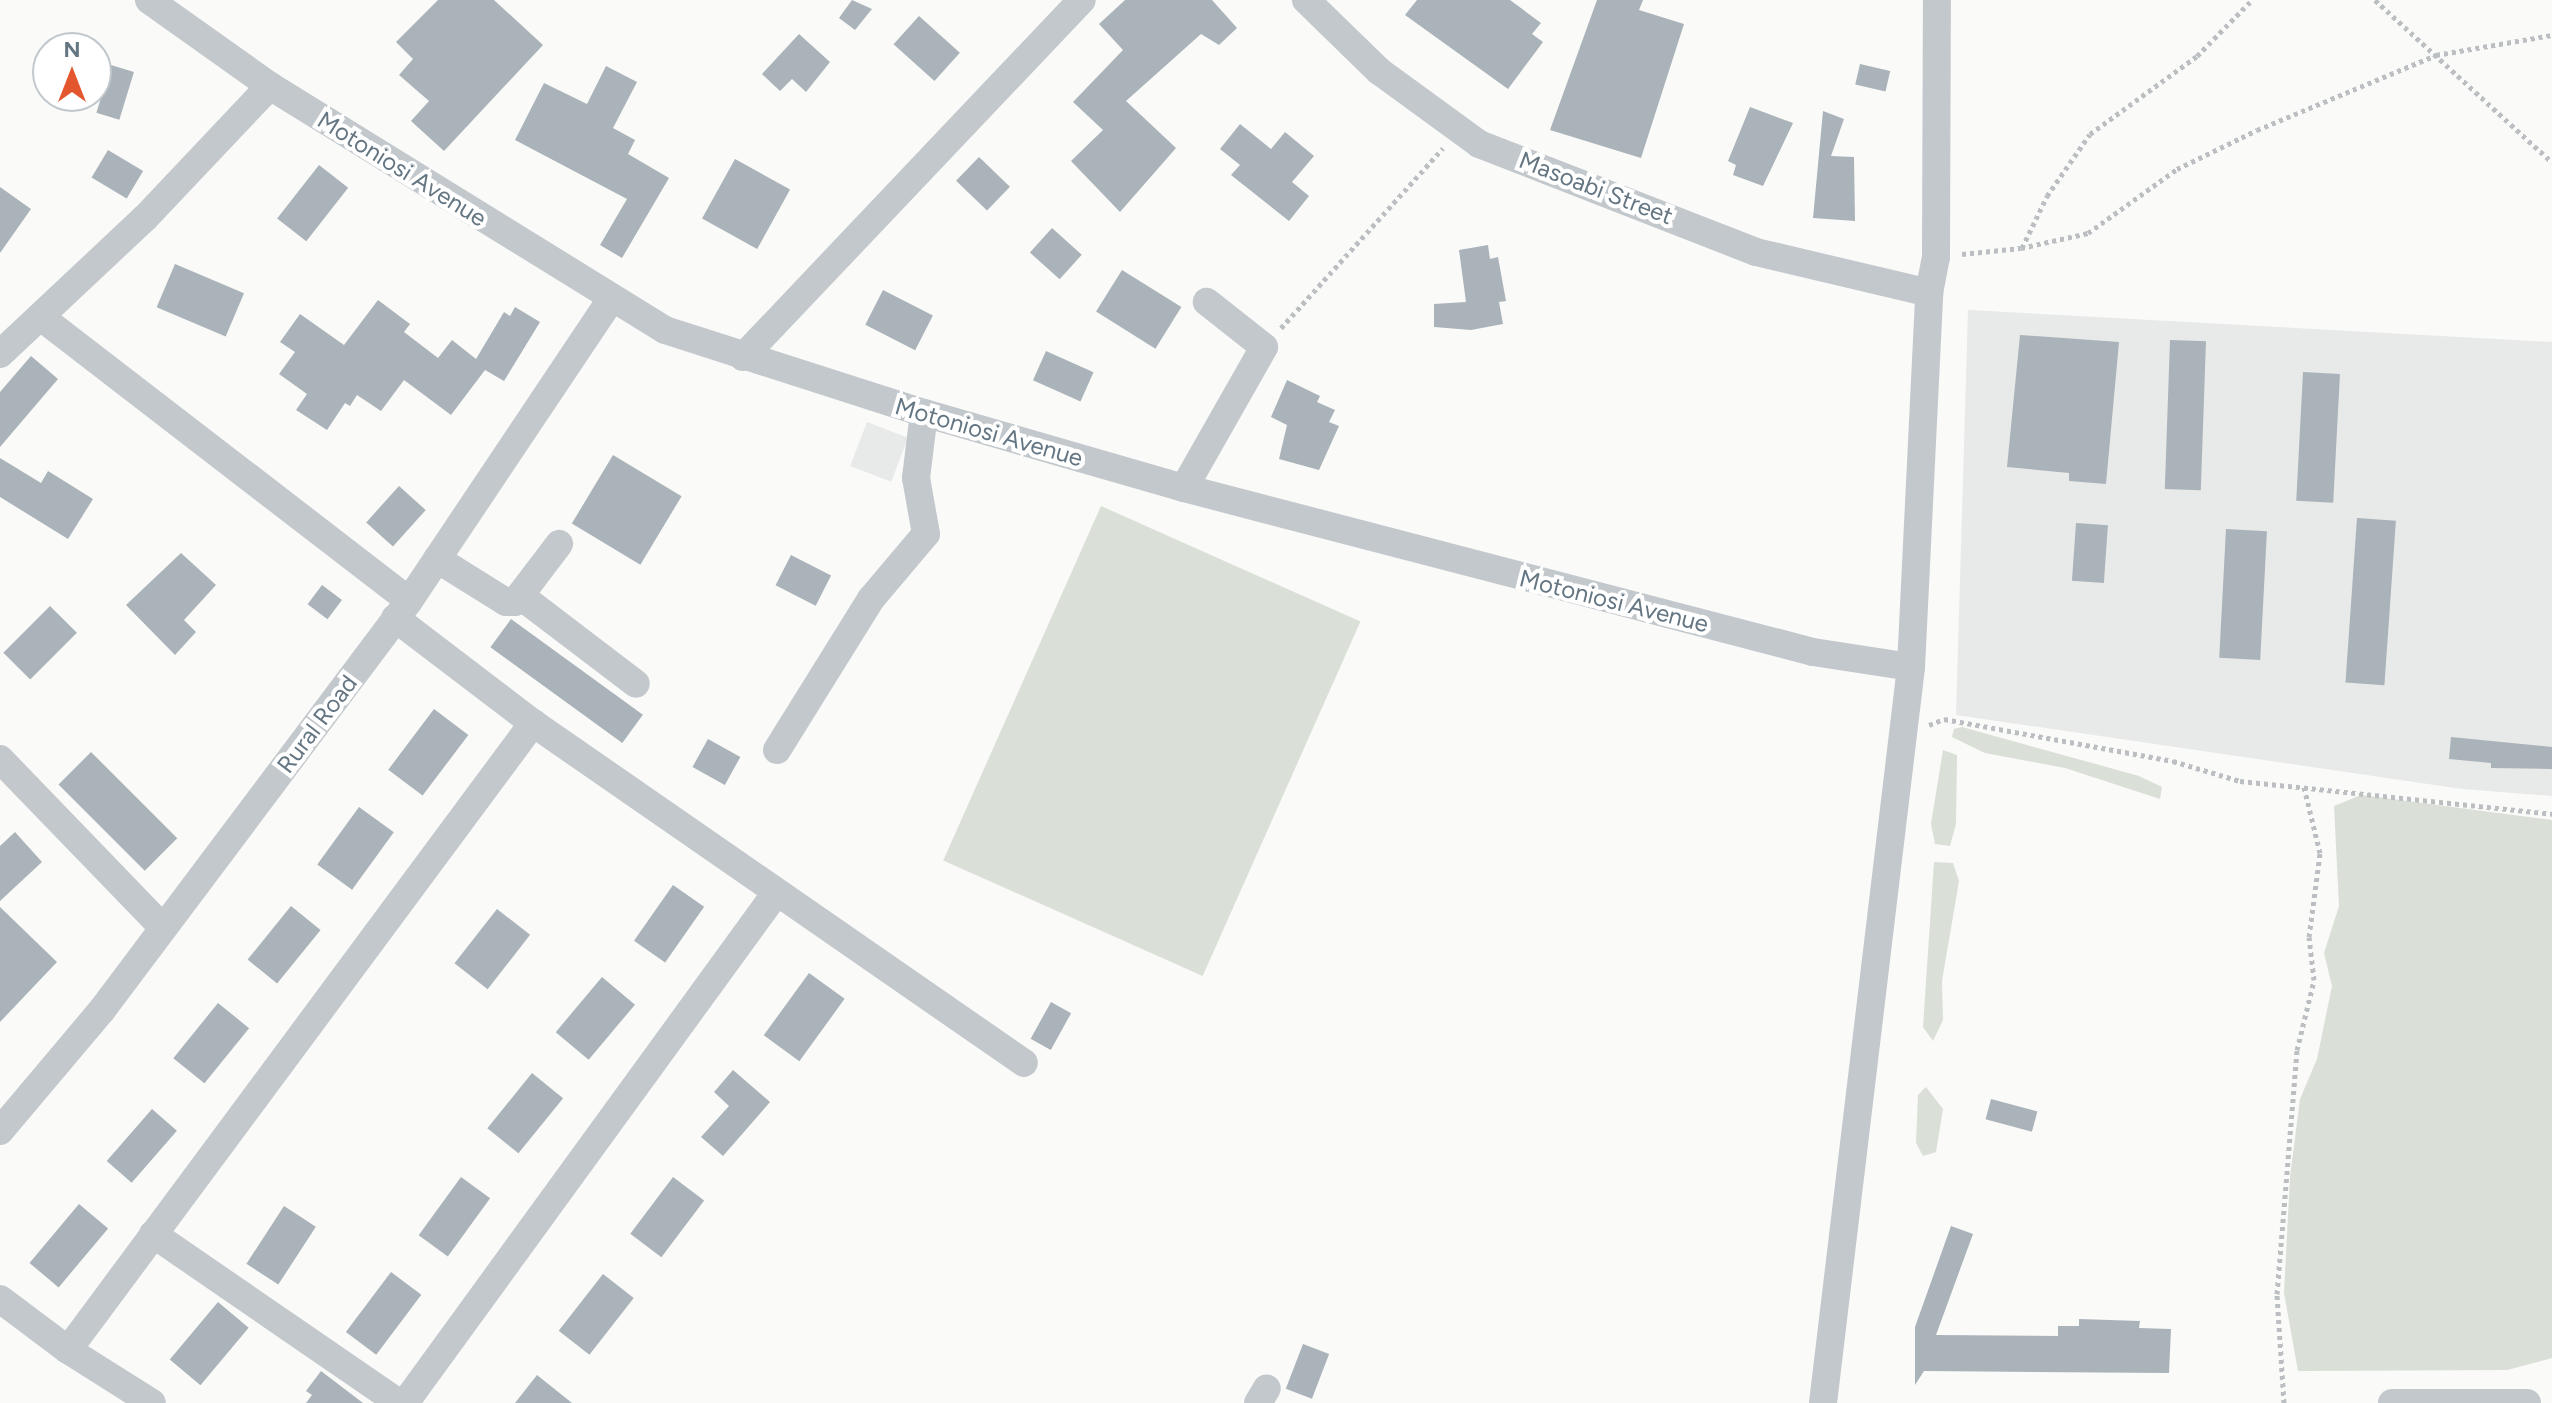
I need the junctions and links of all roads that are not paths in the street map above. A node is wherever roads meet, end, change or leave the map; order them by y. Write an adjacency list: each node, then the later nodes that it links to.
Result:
1 (149, 0): 5 (street, Motoniosi Avenue)
2 (1082, 0): 11 (street)
3 (1306, 0): 6 (street, Masoabi Street)
4 (1937, 0): 6 (street)
5 (270, 86): 7 (street, Motoniosi Avenue); 9 (street)
6 (1929, 293): 18 (street)
7 (611, 299): 11 (street, Motoniosi Avenue); 15 (street, Rural Road)
8 (1207, 302): 13 (street)
9 (42, 318): 10 (street); 17 (street)
10 (0, 354)
11 (743, 357): 12 (street, Motoniosi Avenue)
12 (924, 413): 13 (street, Motoniosi Avenue); 21 (street)
13 (1184, 488): 18 (street, Motoniosi Avenue)
14 (559, 544): 16 (street)
15 (437, 559): 16 (street); 17 (street, Rural Road)
16 (522, 597): 19 (street)
17 (402, 610): 20 (street); 24 (street, Rural Road)
18 (1911, 667): 32 (street)
19 (636, 684)
20 (533, 723): 23 (street); 27 (street)
21 (777, 750)
22 (0, 759): 24 (street)
23 (776, 893): 25 (street); 31 (street)
24 (161, 926): 26 (street, Rural Road)
25 (1024, 1063)
26 (0, 1131)
27 (153, 1234): 29 (street); 31 (street)
28 (0, 1299): 29 (street)
29 (68, 1350): 30 (street)
30 (152, 1403)
31 (402, 1403)
32 (1823, 1403)
33 (2392, 1403): 34 (street)
34 (2527, 1403)

